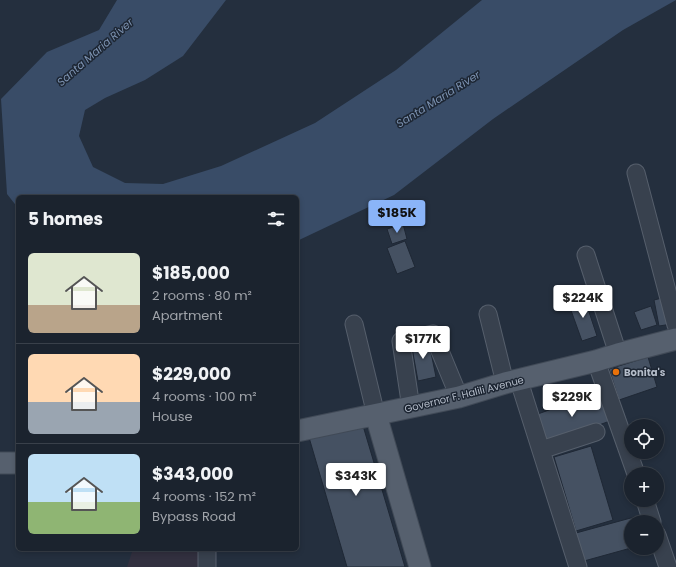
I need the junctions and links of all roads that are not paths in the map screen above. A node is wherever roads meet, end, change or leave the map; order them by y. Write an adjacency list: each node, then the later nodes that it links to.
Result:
1 (636, 173): 5 (street)
2 (586, 255): 7 (street)
3 (488, 314): 9 (street)
4 (354, 324): 12 (street)
5 (676, 325)
6 (676, 339): 7 (main road, Governor F. Halili Avenue)
7 (618, 354): 8 (main road, Governor F. Halili Avenue)
8 (596, 361): 9 (main road, Governor F. Halili Avenue); 18 (street)
9 (512, 382): 10 (main road, Governor F. Halili Avenue); 15 (street)
10 (459, 397): 11 (main road, Governor F. Halili Avenue); 11 (street)
11 (412, 408): 12 (main road, Governor F. Halili Avenue)
12 (376, 415): 13 (main road, Governor F. Halili Avenue); 22 (main road)
13 (299, 431)
14 (596, 432): 15 (street)
15 (541, 450): 23 (street)
16 (0, 463): 17 (main road)
17 (16, 463)
18 (634, 467)
19 (207, 551): 21 (street)
20 (664, 555): 24 (street)
21 (207, 567)
22 (420, 567)
23 (578, 567)
24 (668, 567)

